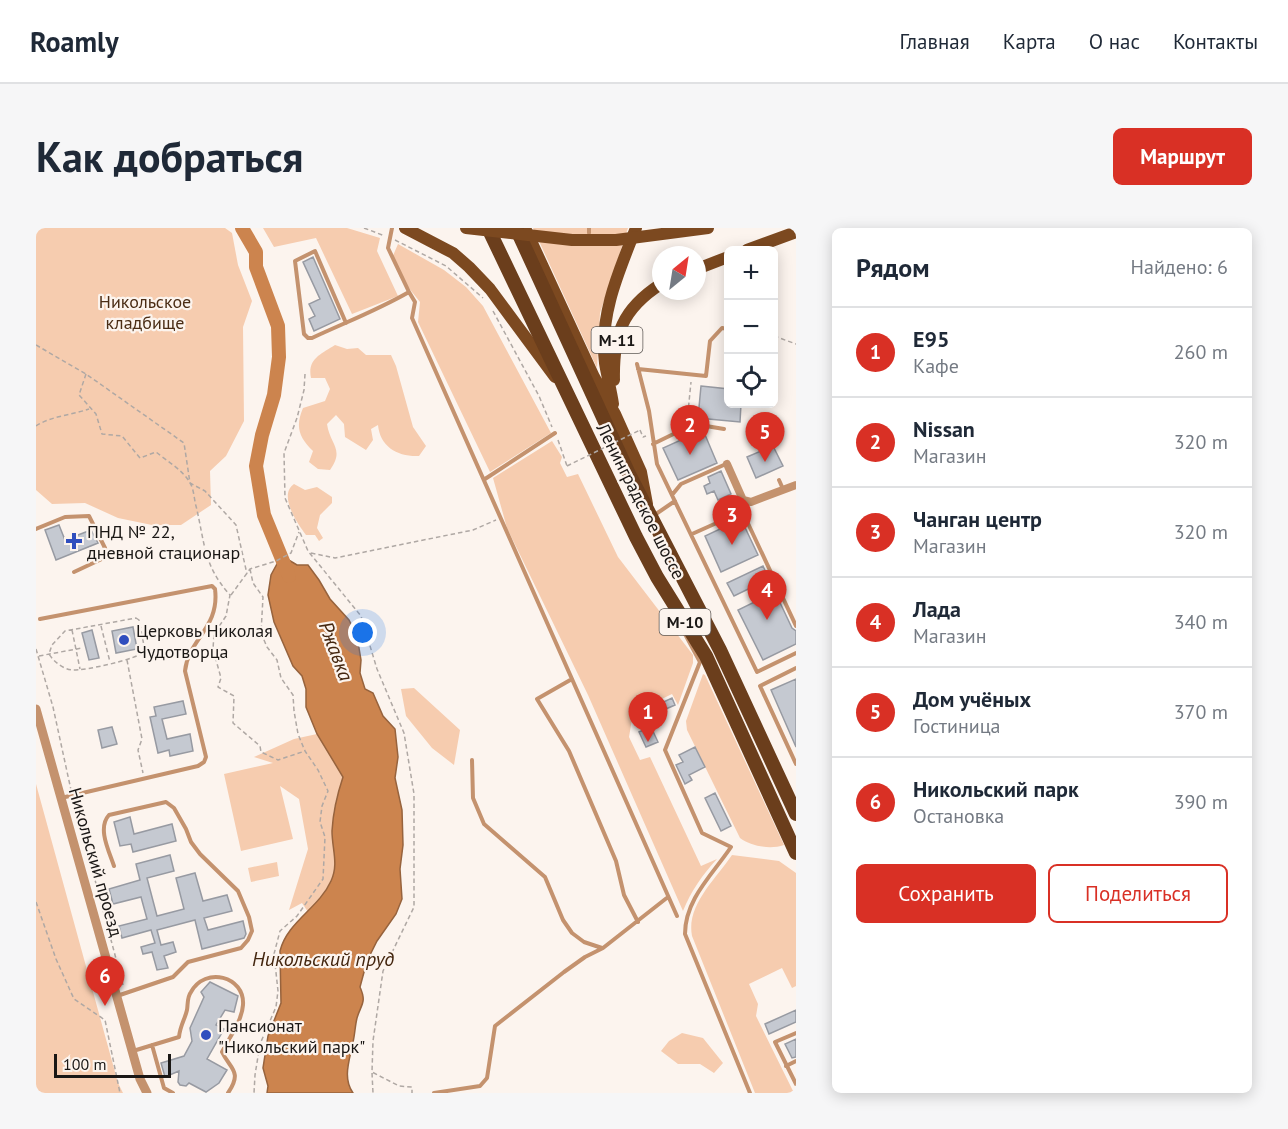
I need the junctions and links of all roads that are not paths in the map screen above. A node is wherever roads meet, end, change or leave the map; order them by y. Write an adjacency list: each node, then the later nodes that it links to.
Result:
1 (392, 228): 14 (lane)
2 (405, 228): 17 (main road)
3 (466, 228): 8 (main road, bridge)
4 (488, 228): 17 (highway, Ленинградское шоссе / М-10)
5 (516, 228): 29 (highway, Ленинградское шоссе / М-10)
6 (525, 228): 18 (main road, М-10)
7 (636, 228): 18 (main road)
8 (708, 228)
9 (796, 232): 10 (main road)
10 (758, 246)
11 (724, 259): 12 (main road)
12 (706, 266)
13 (652, 290): 18 (main road, М-11)
14 (409, 292): 15 (lane); 23 (lane)
15 (346, 323): 15 (lane)
16 (724, 328): 21 (lane)
17 (567, 393): 33 (highway, Ленинградское шоссе / М-10)
18 (615, 414): 29 (main road, М-10)
19 (724, 429): 21 (lane)
20 (555, 434): 23 (lane)
21 (653, 444): 27 (lane)
22 (727, 464): 26 (street); 27 (lane)
23 (485, 479): 40 (lane)
24 (779, 480): 26 (lane)
25 (796, 485): 26 (street)
26 (784, 490)
27 (672, 495): 28 (lane)
28 (675, 501): 29 (lane); 31 (lane)
29 (650, 512): 45 (highway, Ленинградское шоссе / М-10)
30 (36, 529): 32 (lane)
31 (692, 534): 36 (lane); 38 (lane)
32 (74, 572)
33 (657, 577): 35 (lane); 46 (highway, Ленинградское шоссе / М-10)
34 (40, 619): 44 (lane)
35 (679, 624)
36 (796, 626)
37 (684, 633): 63 (lane)
38 (796, 653)
39 (796, 668): 43 (lane)
40 (572, 679): 48 (lane); 50 (lane)
41 (36, 709): 44 (street, Никольский проезд)
42 (472, 760): 51 (lane)
43 (796, 764)
44 (61, 798): 52 (street, Никольский проезд)
45 (796, 814)
46 (796, 853)
47 (114, 866): 52 (lane)
48 (668, 897): 49 (lane); 50 (lane)
49 (677, 916)
50 (638, 922): 51 (lane)
51 (603, 948): 62 (lane)
52 (121, 994): 55 (street, Никольский проезд)
53 (796, 1033): 57 (lane)
54 (152, 1045): 55 (lane); 60 (lane); 61 (lane)
55 (132, 1051): 59 (street, Никольский проезд)
56 (796, 1061): 57 (lane)
57 (786, 1066): 58 (lane)
58 (796, 1084)
59 (147, 1093)
60 (173, 1093)
61 (228, 1093)
62 (434, 1093)
63 (750, 1093)

